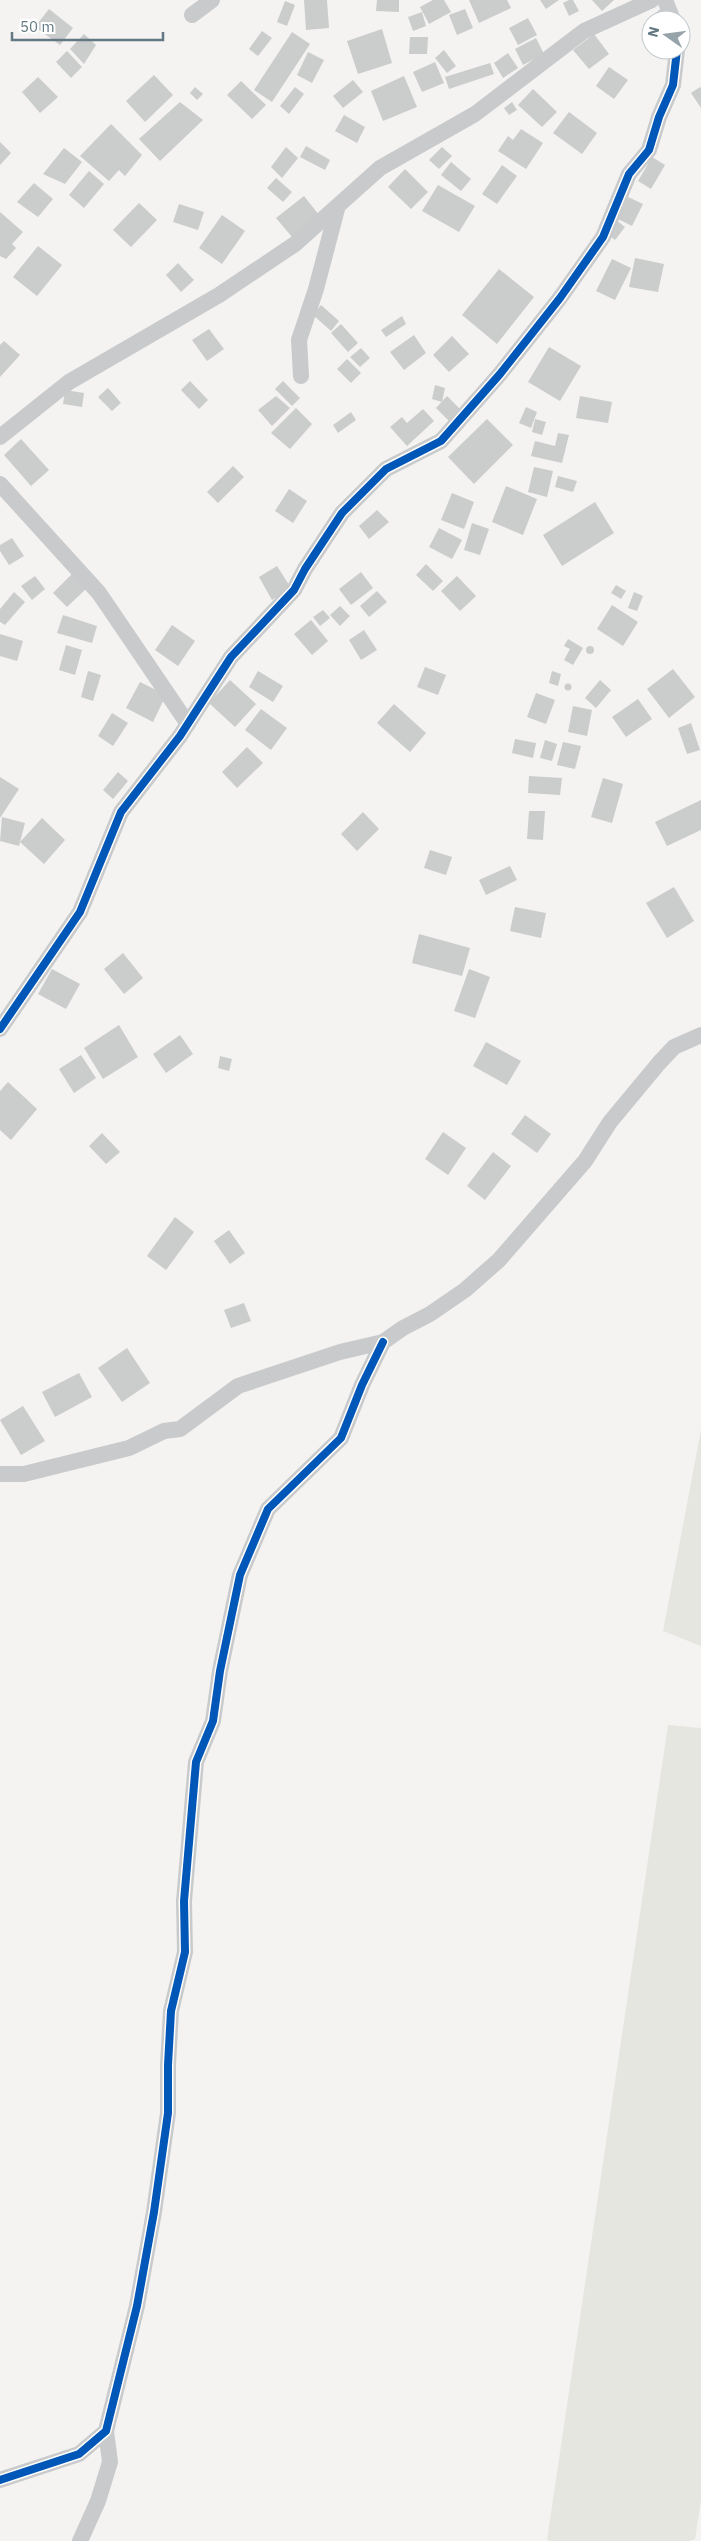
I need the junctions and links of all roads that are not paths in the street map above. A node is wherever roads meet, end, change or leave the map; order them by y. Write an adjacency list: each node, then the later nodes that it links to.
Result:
1 (212, 0): 3 (street)
2 (652, 0): 5 (street)
3 (192, 15)
4 (676, 60): 9 (street)
5 (337, 209): 6 (street); 7 (street)
6 (301, 376)
7 (0, 437)
8 (0, 484): 9 (street)
9 (188, 724): 10 (street)
10 (0, 1029)
11 (701, 1035): 12 (street)
12 (383, 1342): 13 (street); 14 (street)
13 (0, 1474)
14 (106, 2430): 15 (street); 16 (street)
15 (0, 2480)
16 (80, 2541)

